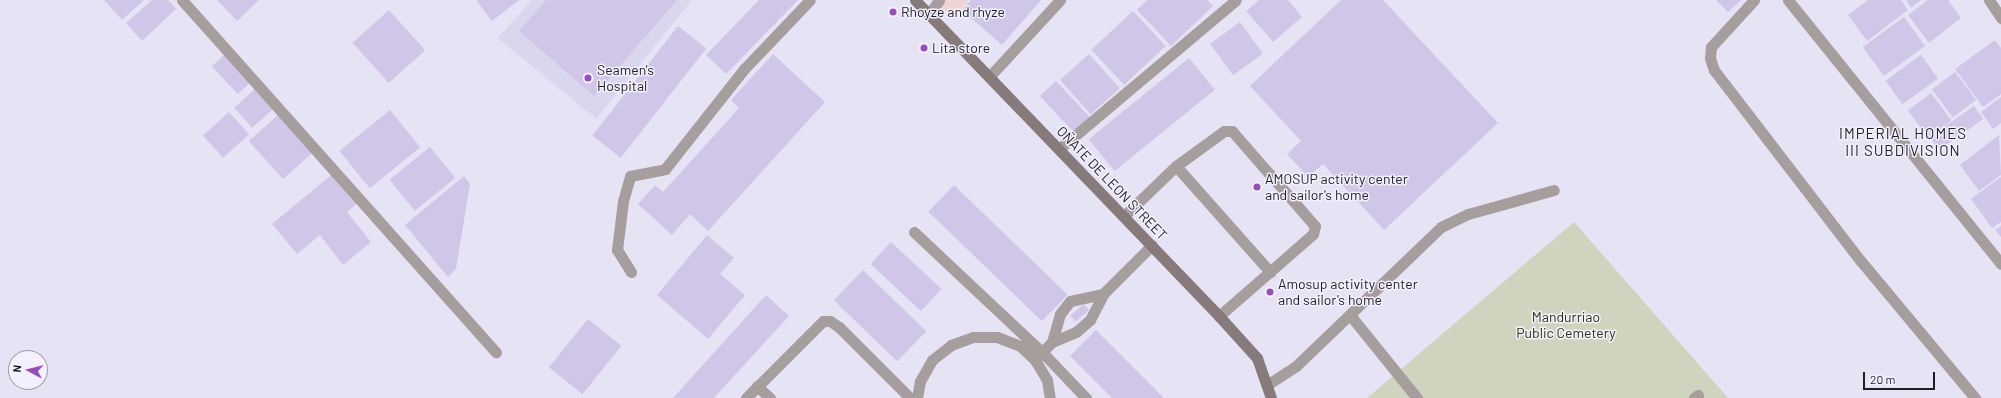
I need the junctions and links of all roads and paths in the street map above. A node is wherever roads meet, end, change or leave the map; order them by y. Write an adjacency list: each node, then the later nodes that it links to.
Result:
1 (182, 0): 26 (street)
2 (810, 0): 20 (street)
3 (915, 0): 10 (main road, OÑATE DE LEON STREET)
4 (939, 0): 10 (street)
5 (1060, 0): 12 (street)
6 (1236, 0): 13 (street)
7 (1754, 0): 38 (street)
8 (1788, 0): 19 (street)
9 (1989, 0): 11 (street)
10 (929, 14): 12 (main road, OÑATE DE LEON STREET)
11 (2001, 18)
12 (989, 77): 13 (main road, OÑATE DE LEON STREET)
13 (1059, 149): 16 (main road, OÑATE DE LEON STREET)
14 (1176, 166): 16 (street); 21 (street); 21 (street)
15 (1554, 190): 23 (street)
16 (1124, 216): 18 (main road, OÑATE DE LEON STREET)
17 (914, 232): 27 (street)
18 (1152, 244): 22 (street); 24 (main road, OÑATE DE LEON STREET)
19 (2001, 264)
20 (631, 272)
21 (1270, 272): 24 (street)
22 (1103, 294): 25 (street); 25 (street)
23 (1350, 314): 29 (street); 37 (street)
24 (1219, 316): 29 (main road, OÑATE DE LEON STREET)
25 (1052, 342): 27 (street)
26 (496, 352)
27 (1038, 356): 33 (street); 34 (street); 35 (street)
28 (757, 386): 30 (street); 31 (street); 32 (street)
29 (1267, 386): 36 (main road, OÑATE DE LEON STREET)
30 (746, 398)
31 (770, 398)
32 (910, 398)
33 (918, 398)
34 (1050, 398)
35 (1086, 398)
36 (1271, 398)
37 (1417, 398)
38 (1974, 398)

